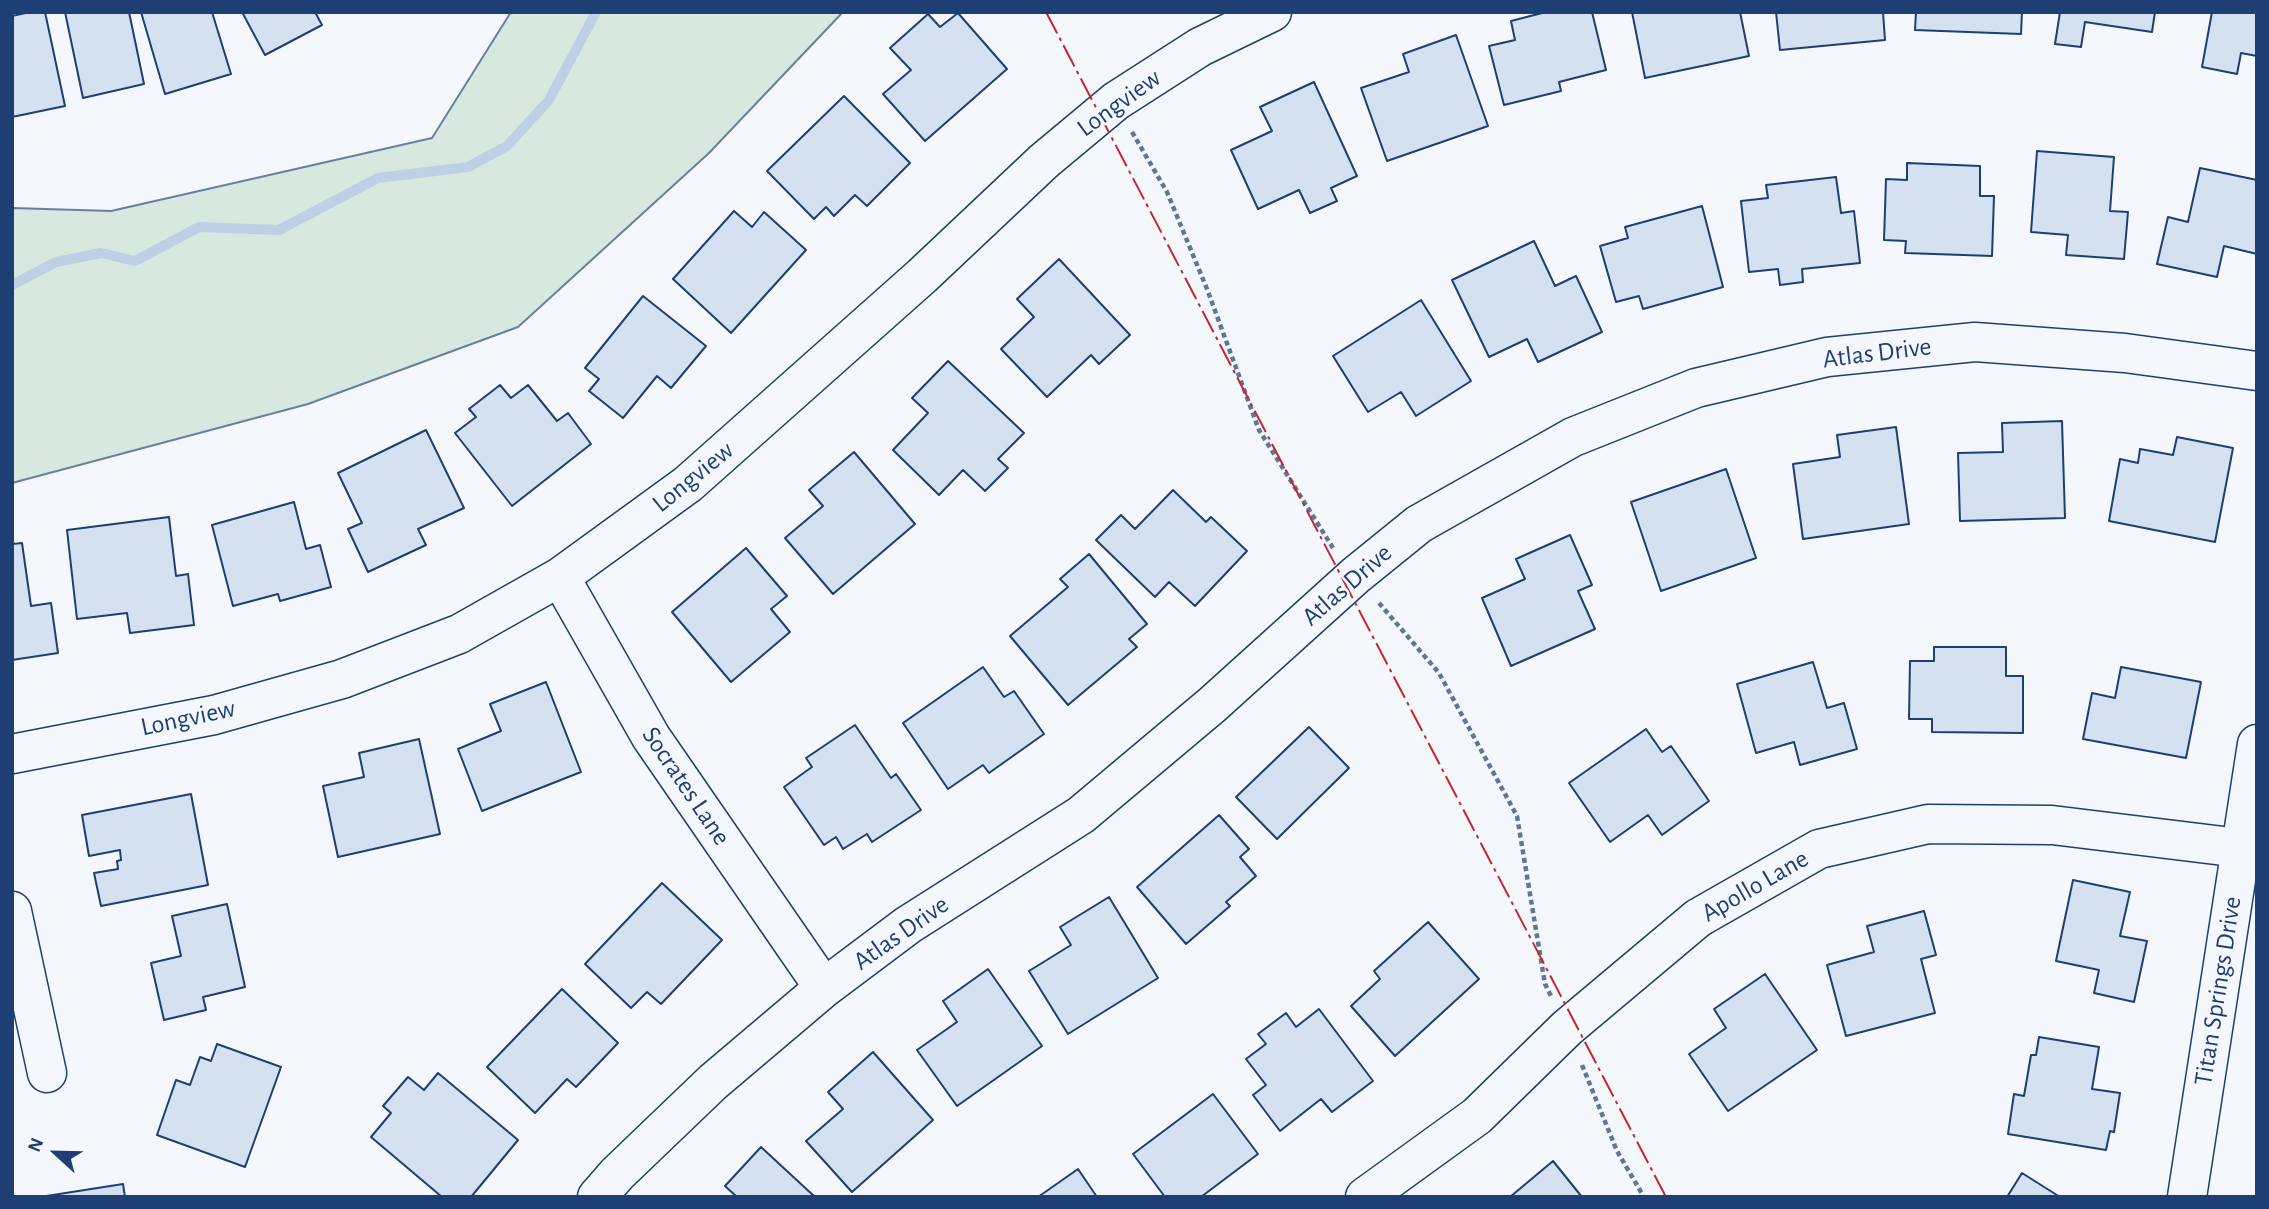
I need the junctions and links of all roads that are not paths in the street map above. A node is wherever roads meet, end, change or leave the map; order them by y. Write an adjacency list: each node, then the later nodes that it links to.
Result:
1 (1272, 12): 3 (street, Longview)
2 (2257, 371): 8 (street, Atlas Drive)
3 (560, 577): 5 (street, Longview); 8 (street, Socrates Lane)
4 (2257, 744): 6 (street, Titan Springs Drive)
5 (12, 754)
6 (2240, 848): 11 (street, Apollo Lane); 12 (street, Titan Springs Drive)
7 (12, 911): 9 (street)
8 (824, 988): 10 (street, Atlas Drive)
9 (47, 1073)
10 (597, 1197)
11 (1365, 1197)
12 (2187, 1197)

